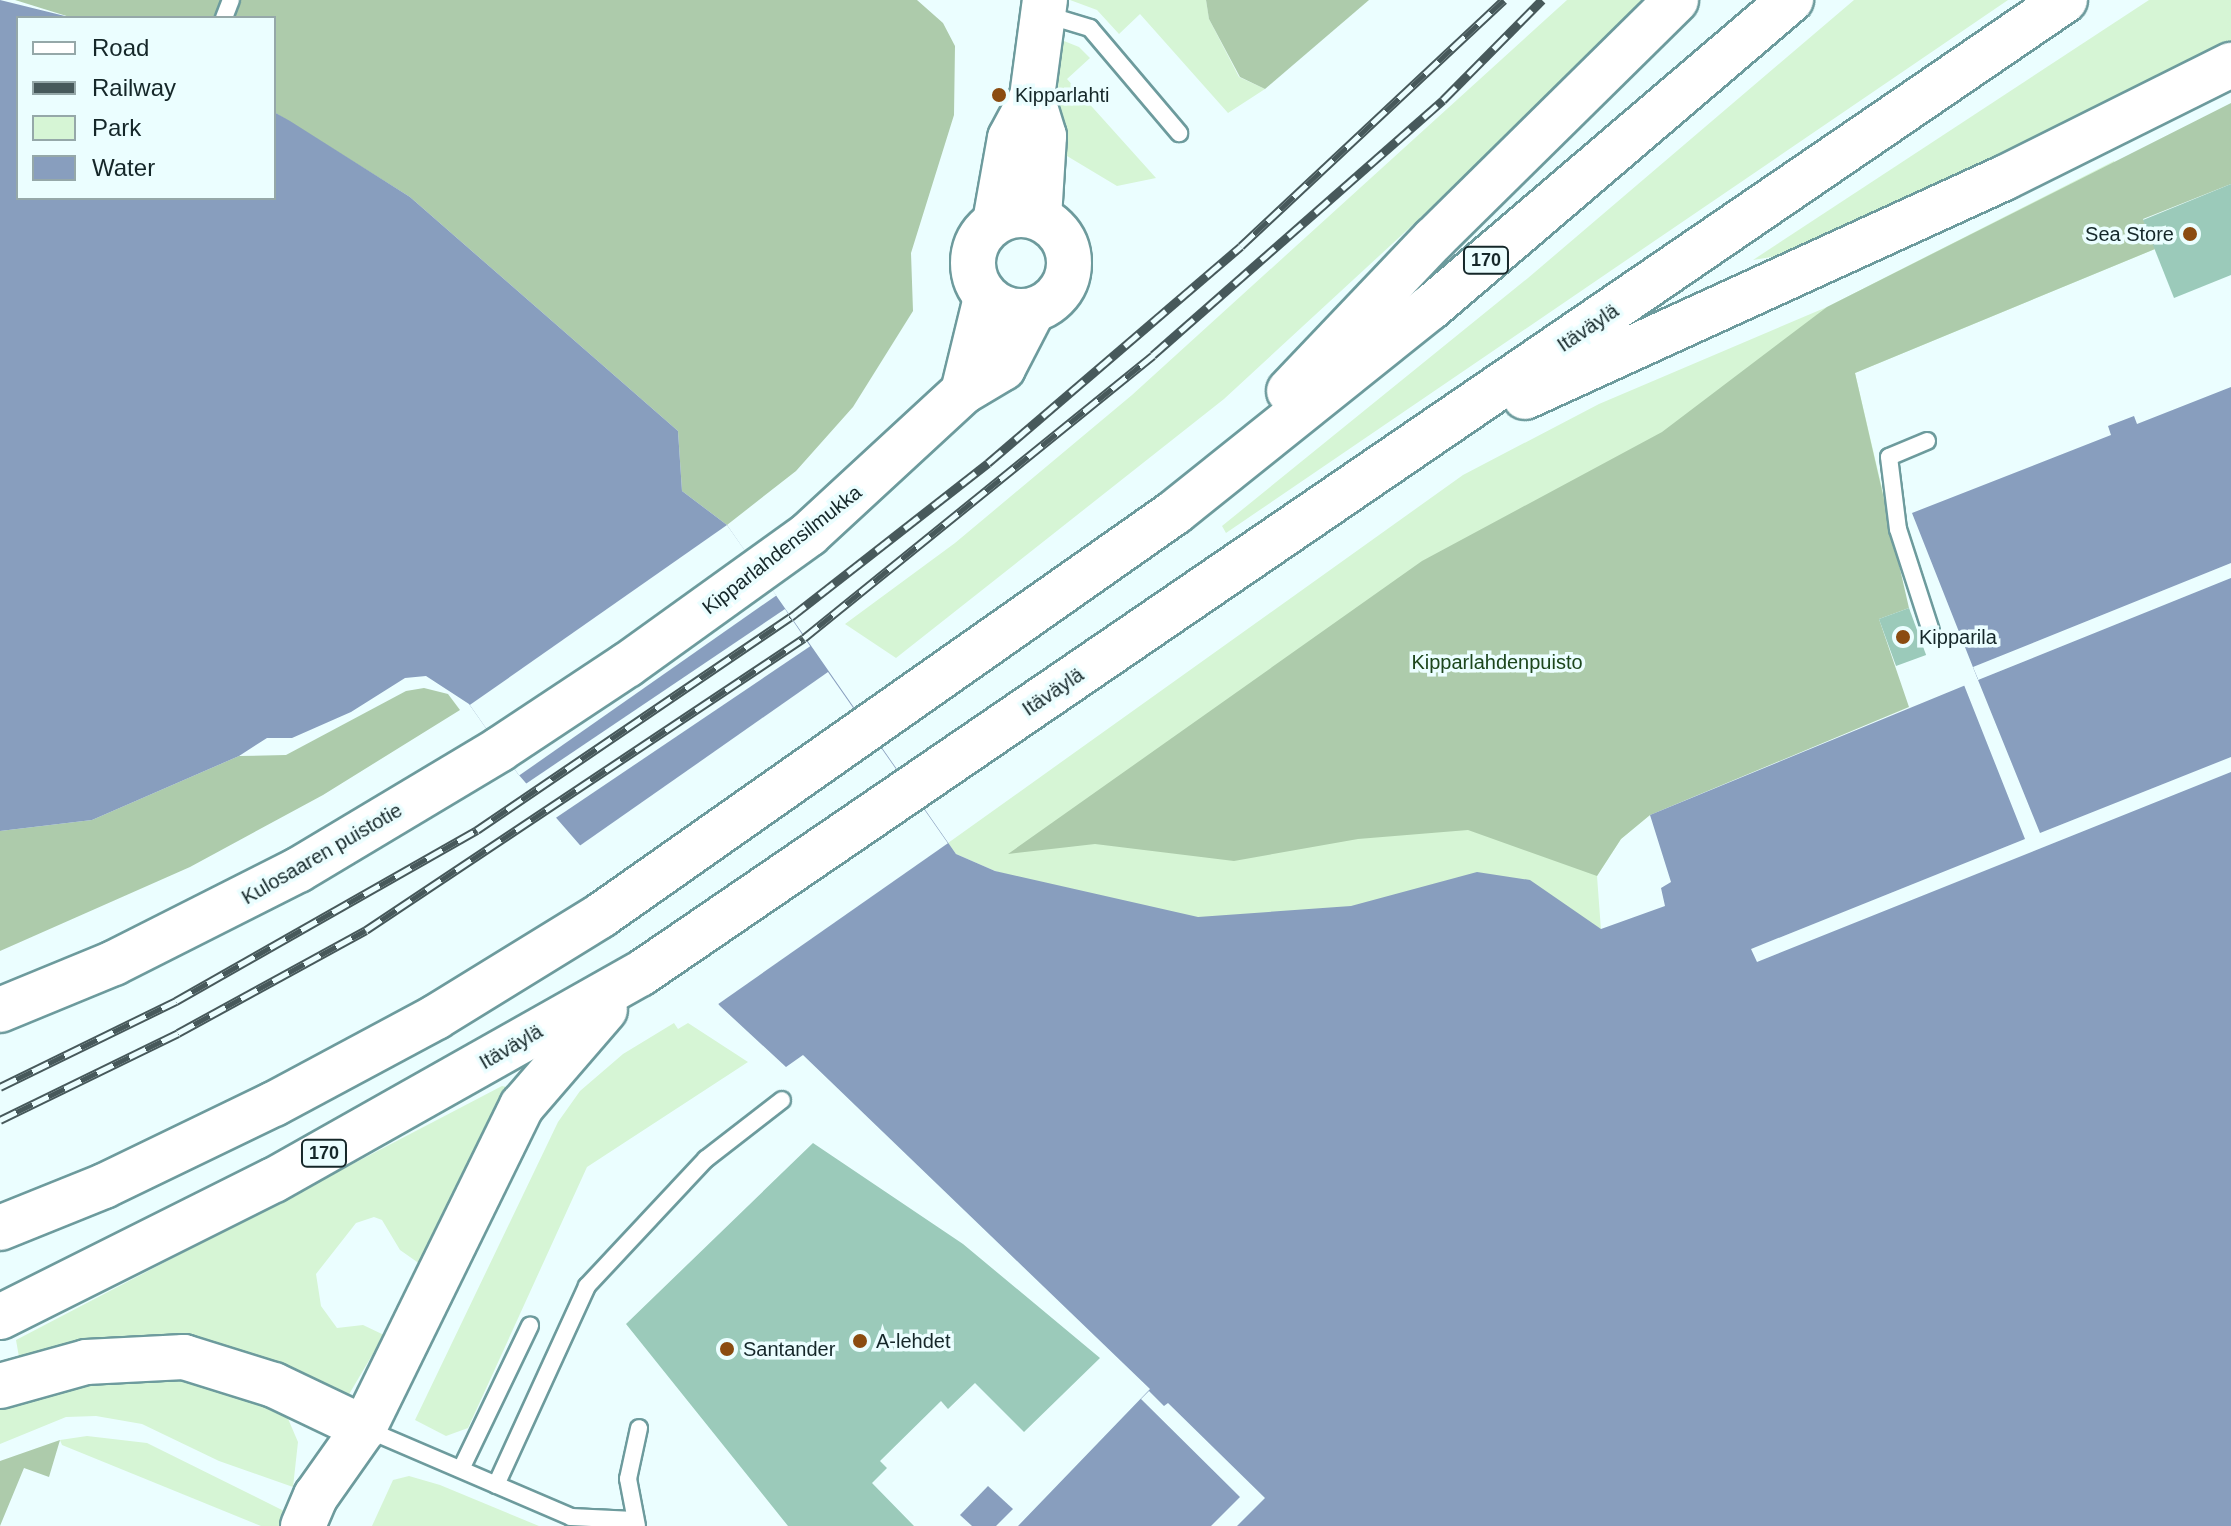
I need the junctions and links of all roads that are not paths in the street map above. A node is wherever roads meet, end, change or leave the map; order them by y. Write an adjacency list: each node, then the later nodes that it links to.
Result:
1 (1676, 0): 15 (main road)
2 (1791, 0): 15 (main road, 170)
3 (2065, 0): 14 (main road, Itäväylä / 170)
4 (1043, 7): 6 (main road); 7 (lane)
5 (2231, 65): 14 (main road)
6 (1032, 97): 8 (main road); 9 (main road)
7 (1179, 133)
8 (1039, 218): 9 (main road); 11 (main road)
9 (995, 222): 10 (main road)
10 (986, 298): 11 (main road); 12 (main road)
11 (1032, 312): 12 (main road, Kipparlahdensilmukka)
12 (963, 392): 17 (main road, Kipparlahdensilmukka)
13 (1927, 441): 16 (lane)
14 (1414, 447): 18 (main road, Itäväylä / 170)
15 (1175, 512): 21 (main road, 170)
16 (1931, 631)
17 (627, 665): 19 (main road, Kulosaaren puistotie)
18 (640, 974): 22 (main road, Itäväylä / 170); 25 (main road)
19 (0, 1010)
20 (782, 1100): 28 (lane)
21 (0, 1228)
22 (0, 1317)
23 (530, 1326): 27 (lane)
24 (0, 1386): 25 (main road)
25 (364, 1428): 27 (lane); 30 (main road); 31 (main road)
26 (639, 1428): 29 (lane)
27 (462, 1467): 28 (lane)
28 (496, 1485): 29 (lane)
29 (636, 1523)
30 (303, 1526)
31 (335, 1526)

